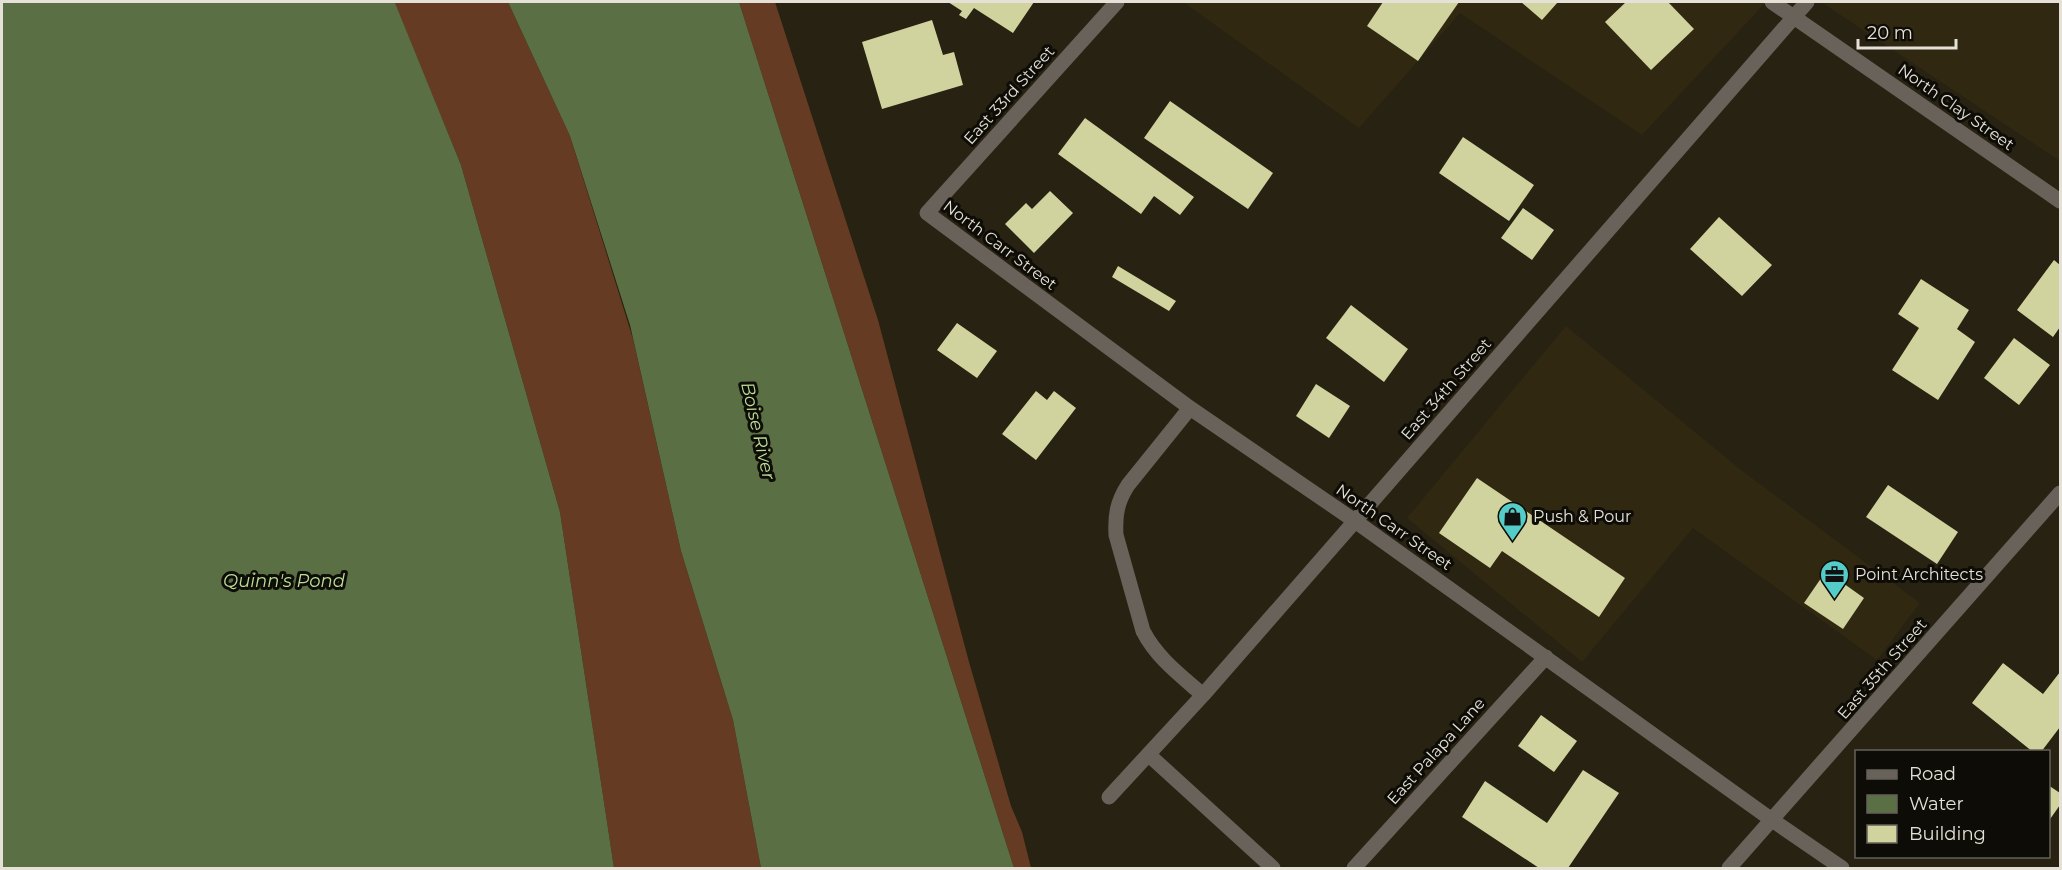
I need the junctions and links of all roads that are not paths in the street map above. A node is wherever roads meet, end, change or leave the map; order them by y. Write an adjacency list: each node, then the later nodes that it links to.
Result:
1 (1117, 2): 6 (street, East 33rd Street)
2 (1772, 2): 4 (street, North Clay Street)
3 (1807, 2): 4 (street, East 34th Street)
4 (1793, 16): 5 (street, North Clay Street); 9 (street, East 34th Street)
5 (2061, 201)
6 (927, 213): 7 (street, North Carr Street)
7 (1190, 408): 9 (street, North Carr Street); 11 (street)
8 (2061, 493): 14 (street, East 35th Street)
9 (1355, 521): 10 (street, North Carr Street); 11 (street, East 34th Street)
10 (1546, 657): 14 (street, North Carr Street); 16 (street, East Palapa Lane)
11 (1203, 695): 12 (street, East 34th Street)
12 (1149, 755): 13 (street, East 34th Street); 15 (street)
13 (1109, 797)
14 (1772, 820): 17 (street, East 35th Street); 18 (street, North Carr Street)
15 (1273, 868)
16 (1354, 868)
17 (1729, 868)
18 (1842, 868)

